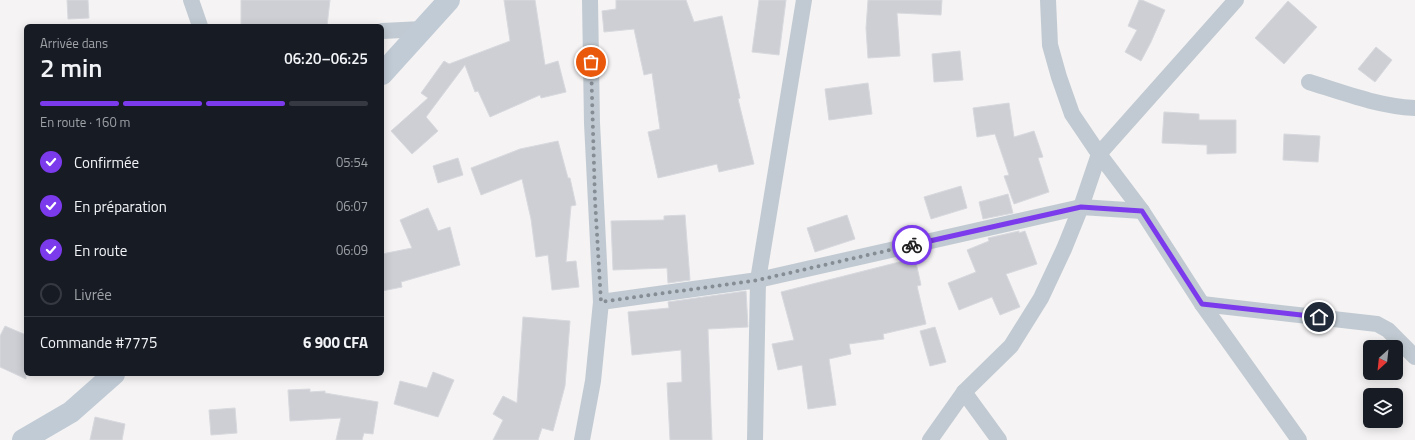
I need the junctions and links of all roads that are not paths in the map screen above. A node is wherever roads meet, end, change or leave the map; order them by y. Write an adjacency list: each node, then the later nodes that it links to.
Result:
1 (191, 0): 7 (street)
2 (449, 0): 8 (main road)
3 (590, 0): 17 (street)
4 (804, 0): 16 (street)
5 (1048, 0): 13 (street)
6 (1236, 0): 13 (street)
7 (199, 24)
8 (423, 29): 9 (street); 10 (main road)
9 (384, 31)
10 (384, 72)
11 (1309, 82): 12 (street)
12 (1415, 108)
13 (1100, 154): 14 (street); 15 (street)
14 (1081, 207): 15 (street); 16 (street); 21 (street)
15 (1142, 211): 18 (street)
16 (758, 280): 17 (street); 24 (street)
17 (601, 302): 23 (street)
18 (1202, 304): 19 (street); 27 (street)
19 (1415, 357)
20 (112, 376): 22 (main road)
21 (964, 392): 25 (street); 26 (street)
22 (23, 440)
23 (582, 440)
24 (755, 440)
25 (930, 440)
26 (999, 440)
27 (1299, 440)

